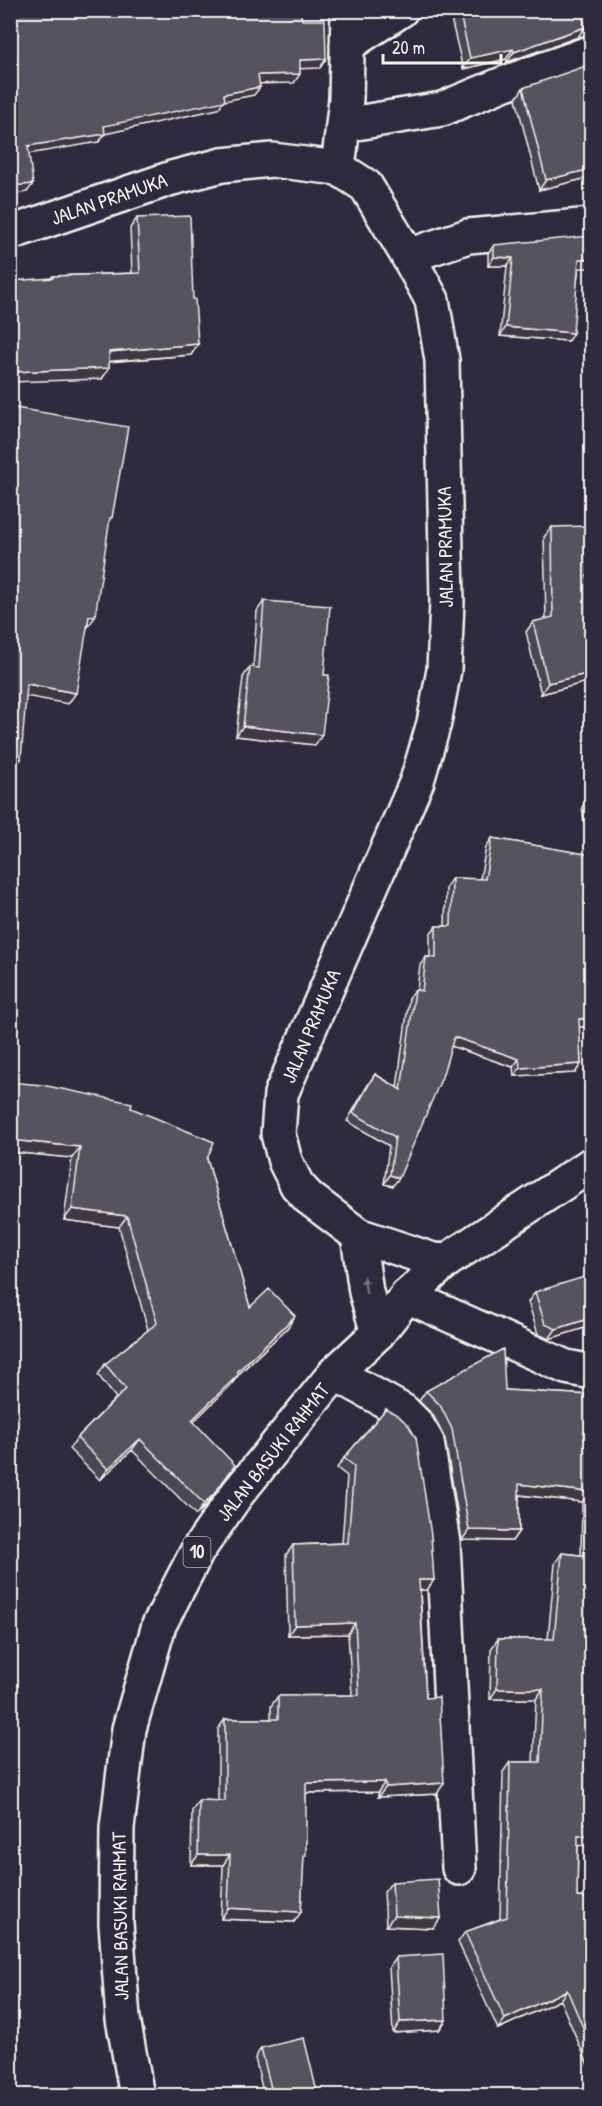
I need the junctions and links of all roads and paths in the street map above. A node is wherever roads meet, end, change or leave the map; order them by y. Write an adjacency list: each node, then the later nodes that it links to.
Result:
1 (348, 10): 3 (main road)
2 (400, 10): 3 (main road)
3 (347, 45): 5 (main road)
4 (591, 52): 5 (main road)
5 (344, 125): 6 (main road)
6 (338, 168): 8 (main road, JALAN PRAMUKA); 9 (main road, JALAN PRAMUKA)
7 (591, 225): 9 (main road)
8 (10, 233)
9 (408, 256): 11 (main road, JALAN PRAMUKA)
10 (591, 1164): 12 (main road, JALAN BASUKI RAHMAT / 10)
11 (358, 1235): 12 (main road, JALAN PRAMUKA); 14 (main road, one-way to 11)
12 (446, 1261): 13 (main road, JALAN BASUKI RAHMAT / 10)
13 (407, 1296): 14 (main road, JALAN BASUKI RAHMAT / 10); 15 (main road)
14 (378, 1334): 16 (main road, JALAN BASUKI RAHMAT / 10)
15 (591, 1372)
16 (335, 1373): 17 (main road); 18 (main road, JALAN BASUKI RAHMAT / 10)
17 (459, 1868)
18 (137, 2096)

